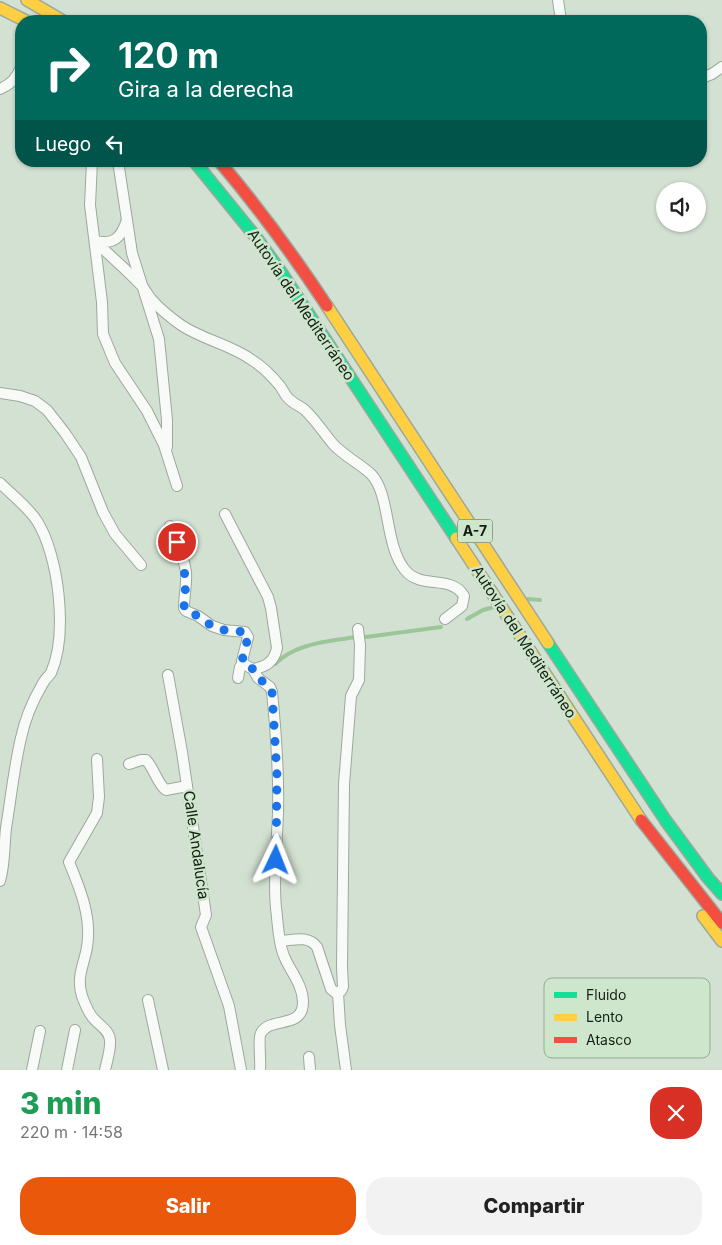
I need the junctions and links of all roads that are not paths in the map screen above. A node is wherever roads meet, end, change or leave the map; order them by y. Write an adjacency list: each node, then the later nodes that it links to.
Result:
1 (27, 0): 4 (highway)
2 (558, 0): 5 (street)
3 (0, 8): 6 (highway)
4 (53, 15)
5 (560, 15)
6 (15, 16)
7 (722, 66): 8 (street)
8 (707, 76)
9 (15, 80): 10 (street)
10 (0, 89)
11 (92, 167): 16 (street)
12 (119, 167): 15 (street)
13 (199, 167): 35 (highway, Autovía del Mediterráneo / A-7)
14 (224, 167): 36 (highway, Autovía del Mediterráneo / A-7)
15 (127, 220): 16 (street); 17 (street)
16 (95, 241): 17 (street); 19 (street)
17 (142, 286): 19 (street); 25 (street)
18 (0, 393): 24 (street)
19 (167, 454): 21 (street)
20 (0, 483): 34 (street)
21 (176, 486)
22 (225, 514): 28 (street)
23 (170, 526): 27 (street)
24 (141, 565)
25 (444, 619)
26 (358, 628): 40 (street)
27 (244, 663): 28 (street); 30 (street)
28 (253, 669): 38 (street)
29 (168, 675): 33 (street, Calle Andalucía)
30 (238, 678)
31 (97, 760): 47 (street)
32 (129, 764): 33 (street)
33 (187, 786): 49 (street, Calle Andalucía)
34 (0, 881)
35 (691, 886): 37 (highway, Autovía del Mediterráneo / A-7); 39 (highway)
36 (722, 894)
37 (722, 923)
38 (281, 941): 40 (street); 50 (street)
39 (722, 941)
40 (338, 992): 52 (street)
41 (148, 1000): 48 (street)
42 (75, 1030): 46 (street)
43 (40, 1031): 45 (street)
44 (309, 1057): 51 (street)
45 (32, 1070)
46 (67, 1070)
47 (105, 1070)
48 (163, 1070)
49 (241, 1070)
50 (260, 1070)
51 (310, 1070)
52 (346, 1070)

